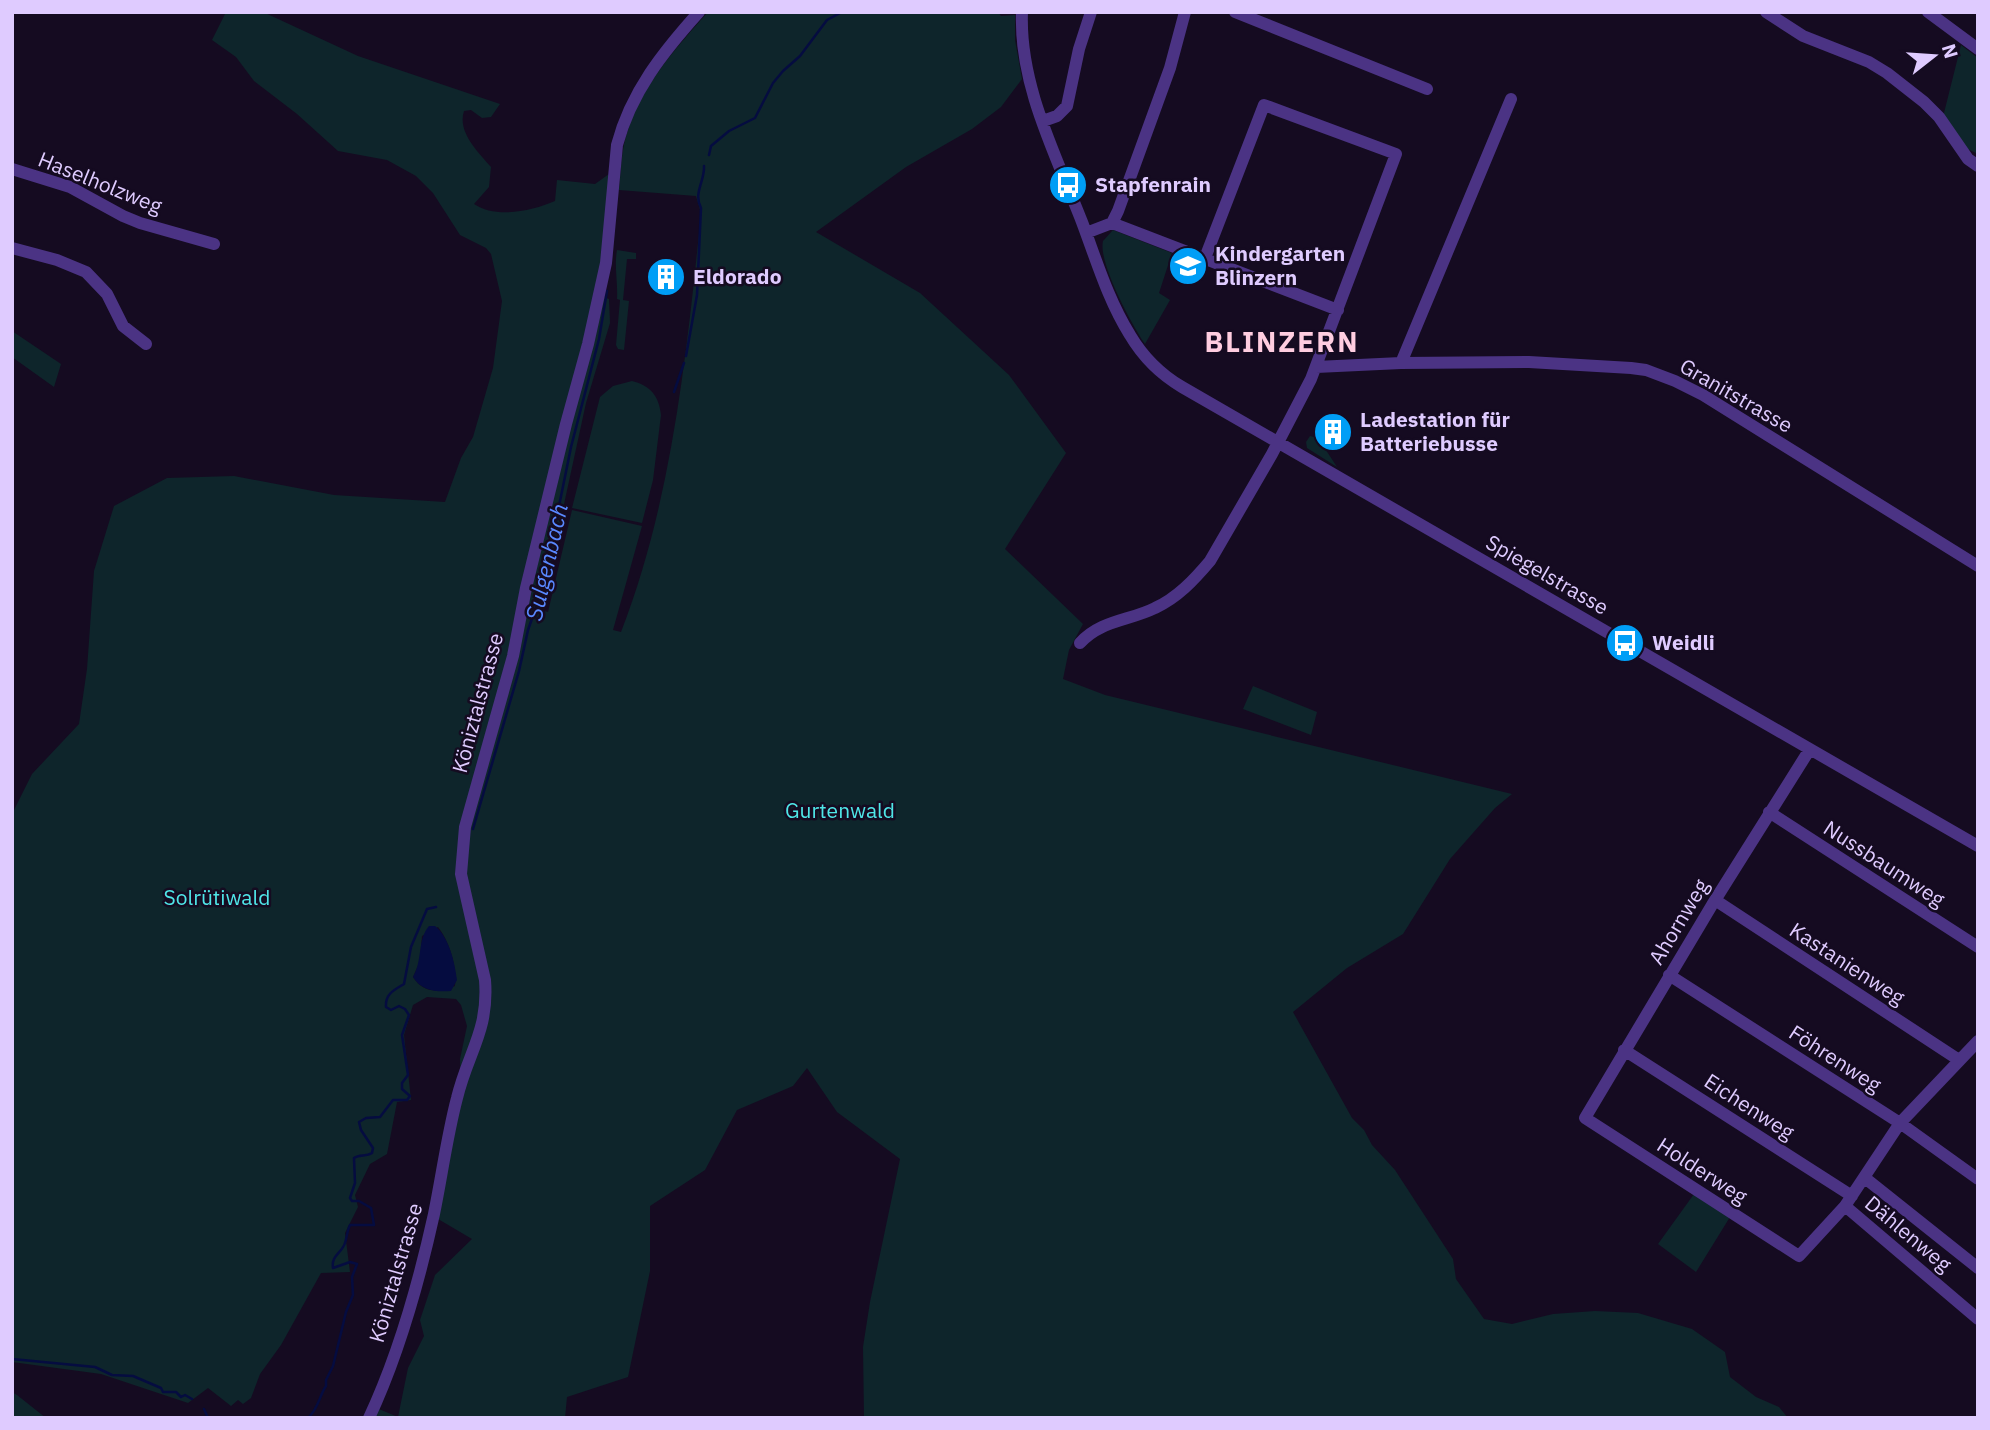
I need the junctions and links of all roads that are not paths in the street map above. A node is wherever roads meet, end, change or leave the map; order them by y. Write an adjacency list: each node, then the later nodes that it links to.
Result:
1 (699, 12): 42 (street, Köniztalstrasse)
2 (1022, 12): 11 (street, Spiegelstrasse)
3 (1091, 12): 11 (street)
4 (1185, 12): 14 (street)
5 (1235, 12): 9 (street)
6 (1766, 12): 12 (street)
7 (1928, 12): 8 (street)
8 (1978, 49)
9 (1427, 89)
10 (1511, 99): 21 (street)
11 (1043, 121): 15 (street, Spiegelstrasse)
12 (1978, 166)
13 (12, 169): 16 (street, Haselholzweg)
14 (1112, 223): 15 (street); 18 (street)
15 (1086, 233): 23 (street, Spiegelstrasse)
16 (214, 244)
17 (12, 248): 20 (street)
18 (1205, 258): 19 (street); 19 (street)
19 (1338, 310): 22 (street)
20 (146, 344)
21 (1401, 363): 22 (street, Granitstrasse); 24 (street, Granitstrasse)
22 (1316, 367): 23 (street)
23 (1279, 441): 25 (street); 26 (street, Spiegelstrasse)
24 (1978, 566)
25 (1080, 643)
26 (1810, 749): 27 (street, Ahornweg); 28 (street, Spiegelstrasse)
27 (1769, 812): 29 (street, Ahornweg); 30 (street, Nussbaumweg)
28 (1978, 846)
29 (1715, 900): 31 (street, Ahornweg); 34 (street, Kastanienweg)
30 (1978, 947)
31 (1669, 975): 33 (street, Ahornweg); 36 (street, Föhrenweg)
32 (1978, 1041): 34 (street)
33 (1624, 1050): 35 (street, Ahornweg); 39 (street, Eichenweg)
34 (1959, 1060): 36 (street)
35 (1586, 1118): 39 (street, Holderweg)
36 (1900, 1123): 37 (street); 38 (street, Föhrenweg)
37 (1866, 1178): 39 (street); 40 (street)
38 (1978, 1179)
39 (1849, 1201): 41 (street, Dählenweg)
40 (1978, 1268)
41 (1978, 1319)
42 (369, 1418)

